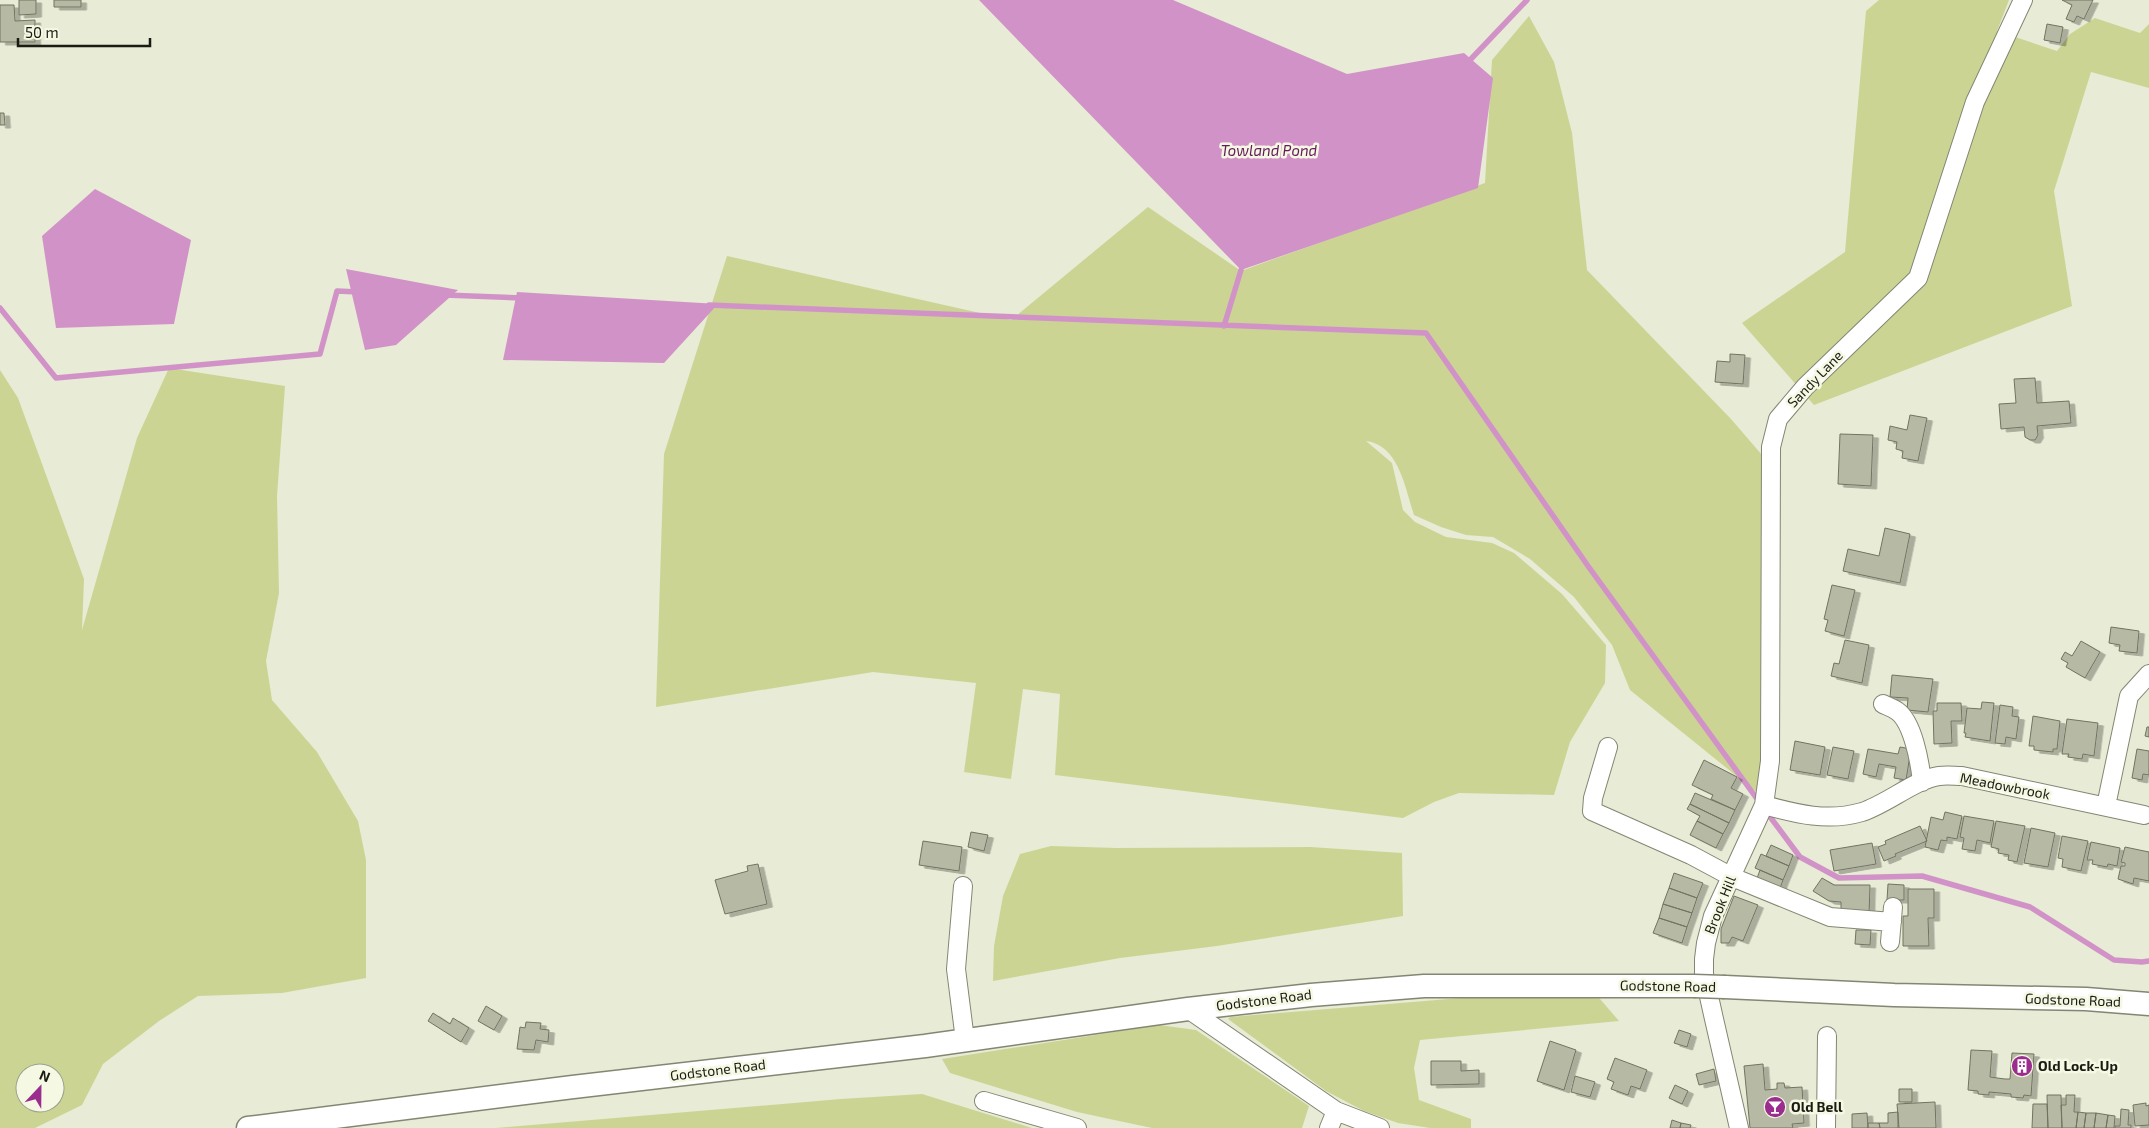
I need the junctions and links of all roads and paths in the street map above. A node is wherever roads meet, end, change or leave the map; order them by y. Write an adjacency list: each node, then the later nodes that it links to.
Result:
1 (2023, 0): 7 (street, Sandy Lane)
2 (2149, 674): 6 (street)
3 (1882, 704): 5 (street)
4 (1608, 747): 9 (street)
5 (1922, 782): 6 (street, Meadowbrook); 7 (street, Meadowbrook)
6 (2106, 806): 8 (street, Meadowbrook)
7 (1761, 812): 9 (street, Brook Hill)
8 (2144, 815)
9 (1732, 877): 11 (street); 22 (street, Brook Hill)
10 (963, 886): 15 (street)
11 (1890, 942)
12 (2149, 1004): 13 (main road, Godstone Road, bridge)
13 (1188, 1009): 15 (main road, Godstone Road); 17 (street, Godstone Road)
14 (1827, 1036): 23 (street)
15 (965, 1040): 18 (main road, Godstone Road)
16 (984, 1101): 19 (street)
17 (1336, 1111): 20 (street); 21 (street, Godstone Road)
18 (248, 1128)
19 (1077, 1128)
20 (1329, 1128)
21 (1380, 1128)
22 (1740, 1128)
23 (1826, 1128)

